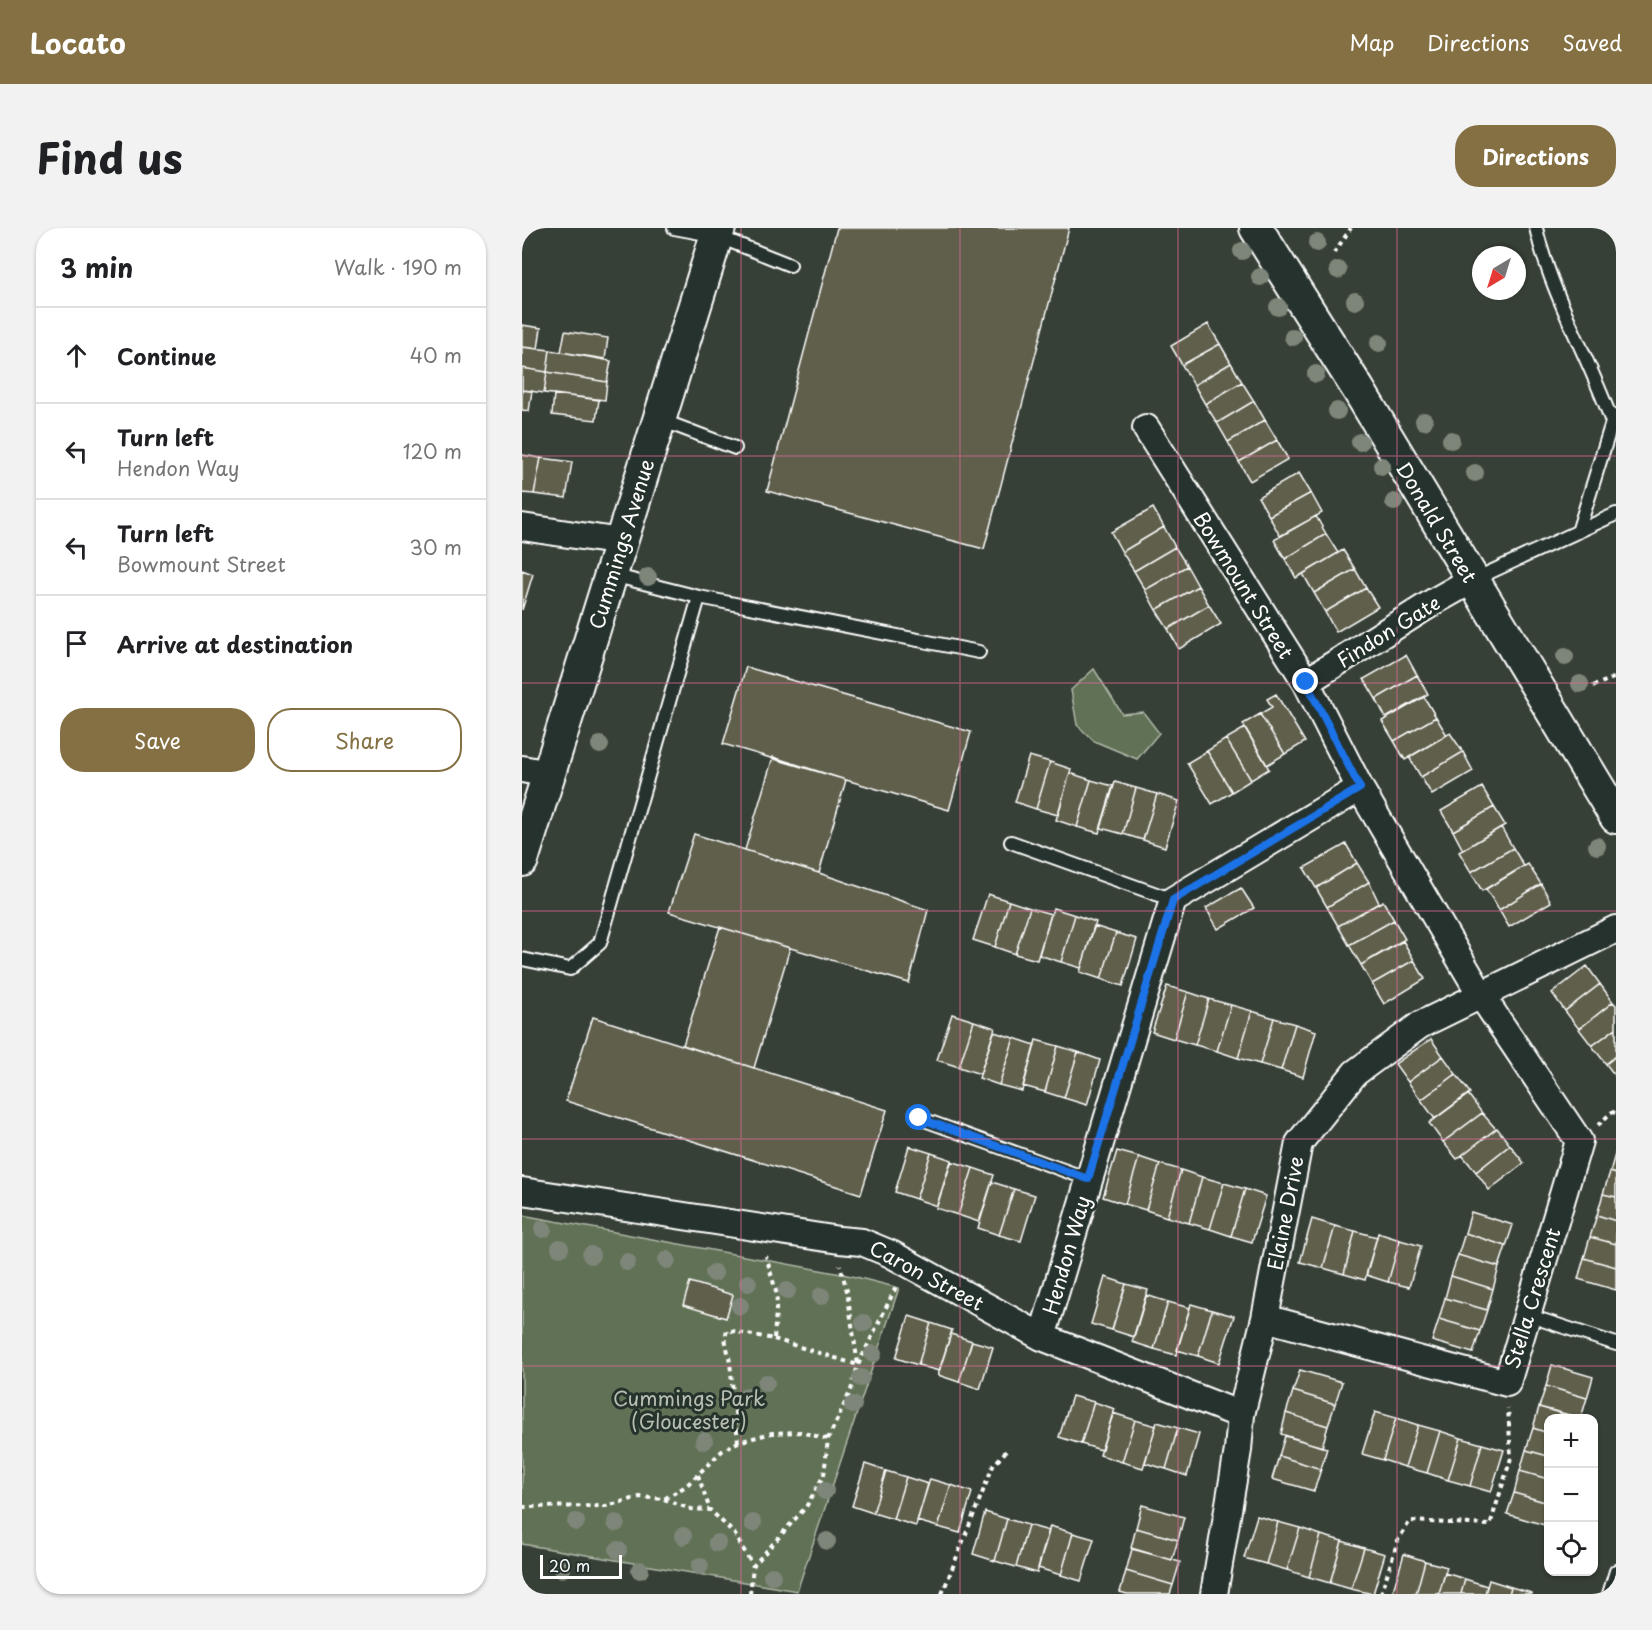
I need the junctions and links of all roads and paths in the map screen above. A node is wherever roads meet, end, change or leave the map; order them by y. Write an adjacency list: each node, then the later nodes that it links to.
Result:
1 (674, 228): 5 (lane)
2 (1256, 228): 17 (street, Donald Street)
3 (1351, 228): 6 (path)
4 (1536, 228): 8 (lane)
5 (718, 232): 7 (lane); 9 (street, Cummings Avenue)
6 (1334, 253)
7 (790, 265)
8 (1614, 416): 14 (lane)
9 (659, 419): 11 (lane); 15 (street, Cummings Avenue)
10 (1146, 428): 21 (street, Bowmount Street)
11 (735, 448)
12 (1616, 514): 14 (lane)
13 (522, 526): 15 (street)
14 (1578, 532): 17 (lane)
15 (621, 542): 16 (street, Cummings Avenue)
16 (610, 575): 18 (lane); 23 (street, Cummings Avenue)
17 (1472, 580): 21 (street, Findon Gate); 25 (street, Donald Street)
18 (699, 597): 19 (lane); 30 (lane)
19 (979, 652)
20 (1616, 677): 22 (path)
21 (1306, 682): 24 (street, Bowmount Street)
22 (1593, 686)
23 (536, 772): 27 (street, Cummings Avenue)
24 (1360, 788): 28 (street); 31 (street, Bowmount Street)
25 (1616, 817)
26 (1011, 842): 28 (lane)
27 (522, 860)
28 (1173, 900): 33 (street, Hendon Way)
29 (1616, 929): 31 (street, Elaine Drive)
30 (522, 959)
31 (1481, 995): 38 (street, Stella Crescent); 39 (street, Elaine Drive)
32 (919, 1118): 33 (lane)
33 (1088, 1179): 40 (street, Hendon Way)
34 (522, 1191): 35 (street, Caron Street)
35 (757, 1227): 36 (street, Caron Street); 41 (path)
36 (839, 1240): 40 (street, Caron Street); 43 (path)
37 (897, 1285): 43 (path)
38 (1527, 1315): 42 (lane); 44 (street, Stella Crescent)
39 (1265, 1318): 44 (street, Stella Crescent); 45 (street, Elaine Drive)
40 (1042, 1337): 45 (street, Caron Street)
41 (774, 1339): 43 (path); 47 (path)
42 (1616, 1344)
43 (858, 1365): 46 (path)
44 (1506, 1383): 58 (path)
45 (1241, 1415): 57 (street, Elaine Drive)
46 (828, 1439): 47 (path); 53 (path)
47 (738, 1442): 49 (path)
48 (1007, 1450): 56 (path)
49 (698, 1474): 50 (path); 52 (path)
50 (664, 1499): 51 (path); 52 (path)
51 (522, 1507)
52 (710, 1510): 53 (path)
53 (753, 1566): 55 (path)
54 (1616, 1571): 59 (lane)
55 (750, 1594)
56 (942, 1594)
57 (1214, 1594)
58 (1381, 1594)
59 (1609, 1594)

